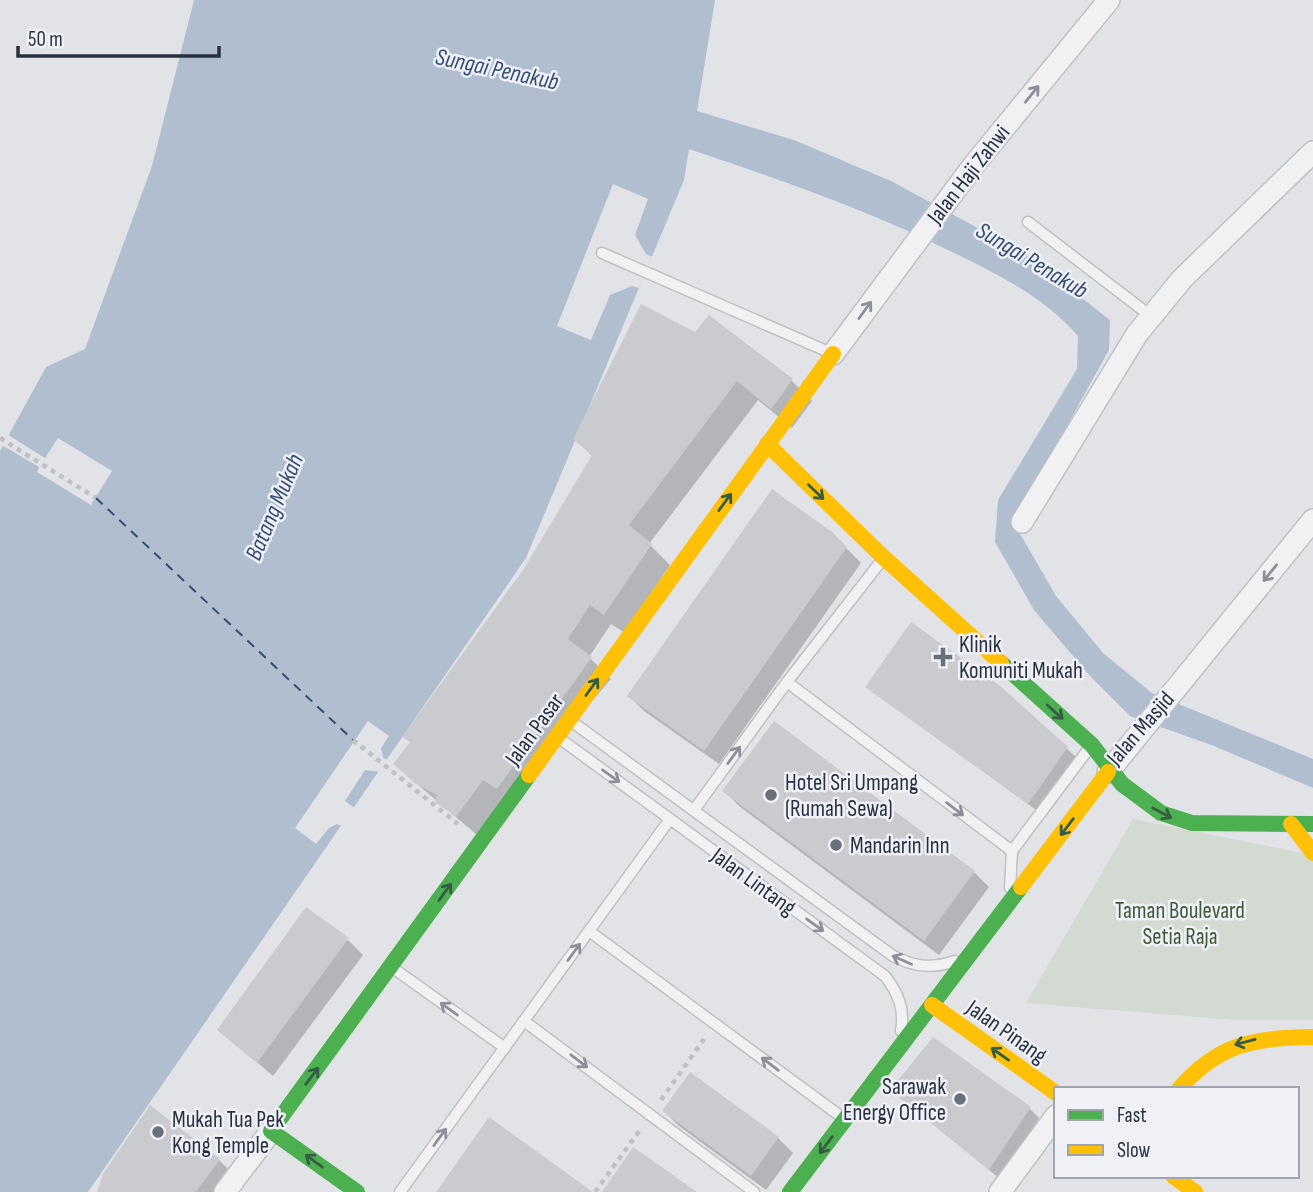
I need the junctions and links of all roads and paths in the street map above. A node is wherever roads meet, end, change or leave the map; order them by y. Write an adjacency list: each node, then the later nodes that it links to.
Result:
1 (1109, 0): 6 (street, Jalan Haji Zahwi, one-way to 1)
2 (1313, 152): 5 (street)
3 (1028, 222): 5 (lane)
4 (602, 253): 6 (lane)
5 (1152, 317): 11 (street)
6 (833, 354): 8 (street, Jalan Pasar)
7 (0, 438): 9 (path)
8 (767, 444): 12 (street, Jalan Masjid, one-way to 12); 14 (street, Jalan Pasar, one-way to 8)
9 (96, 498)
10 (1313, 520): 18 (street, Jalan Masjid, one-way to 18)
11 (1022, 522)
12 (884, 557): 13 (lane); 17 (street, Jalan Masjid, one-way to 17)
13 (787, 682): 19 (lane, one-way to 13); 24 (lane, one-way to 24)
14 (569, 719): 15 (street, Jalan Pasar); 19 (lane, Jalan Lintang)
15 (556, 736): 20 (lane, Jalan Lintang, one-way to 20); 23 (street, Jalan Pasar)
16 (353, 740): 23 (path)
17 (1091, 745): 18 (street, Jalan Masjid); 24 (lane)
18 (1108, 772): 21 (street, one-way to 21); 26 (street, one-way to 26)
19 (694, 810): 28 (lane, Jalan Lintang, one-way to 19)
20 (670, 819): 27 (lane); 36 (lane, Jalan Lintang, one-way to 36)
21 (1291, 824): 22 (street); 25 (street)
22 (1313, 824)
23 (481, 842): 29 (street, Jalan Pasar, one-way to 23)
24 (1012, 851): 26 (lane)
25 (1313, 853)
26 (1009, 903): 28 (street)
27 (589, 931): 32 (lane, one-way to 27); 33 (lane)
28 (968, 957): 30 (street)
29 (392, 967): 35 (lane, one-way to 29); 42 (street, Jalan Pasar, one-way to 29)
30 (932, 1005): 36 (street); 38 (street, Jalan Pinang, one-way to 30)
31 (1313, 1017): 34 (street)
32 (524, 1021): 35 (lane); 39 (lane, one-way to 39)
33 (715, 1023): 39 (path); 41 (lane, one-way to 33)
34 (1305, 1037): 37 (street, one-way to 37)
35 (505, 1048): 46 (lane, one-way to 35)
36 (895, 1053): 41 (street)
37 (1181, 1087)
38 (1054, 1092)
39 (650, 1115): 47 (path); 48 (lane)
40 (1054, 1119): 50 (street)
41 (845, 1120): 49 (street, one-way to 49)
42 (271, 1131): 44 (street); 45 (street, one-way to 42)
43 (1176, 1178): 51 (street)
44 (225, 1192)
45 (357, 1192)
46 (400, 1192)
47 (596, 1192)
48 (754, 1192)
49 (790, 1192)
50 (1000, 1192)
51 (1195, 1192)

